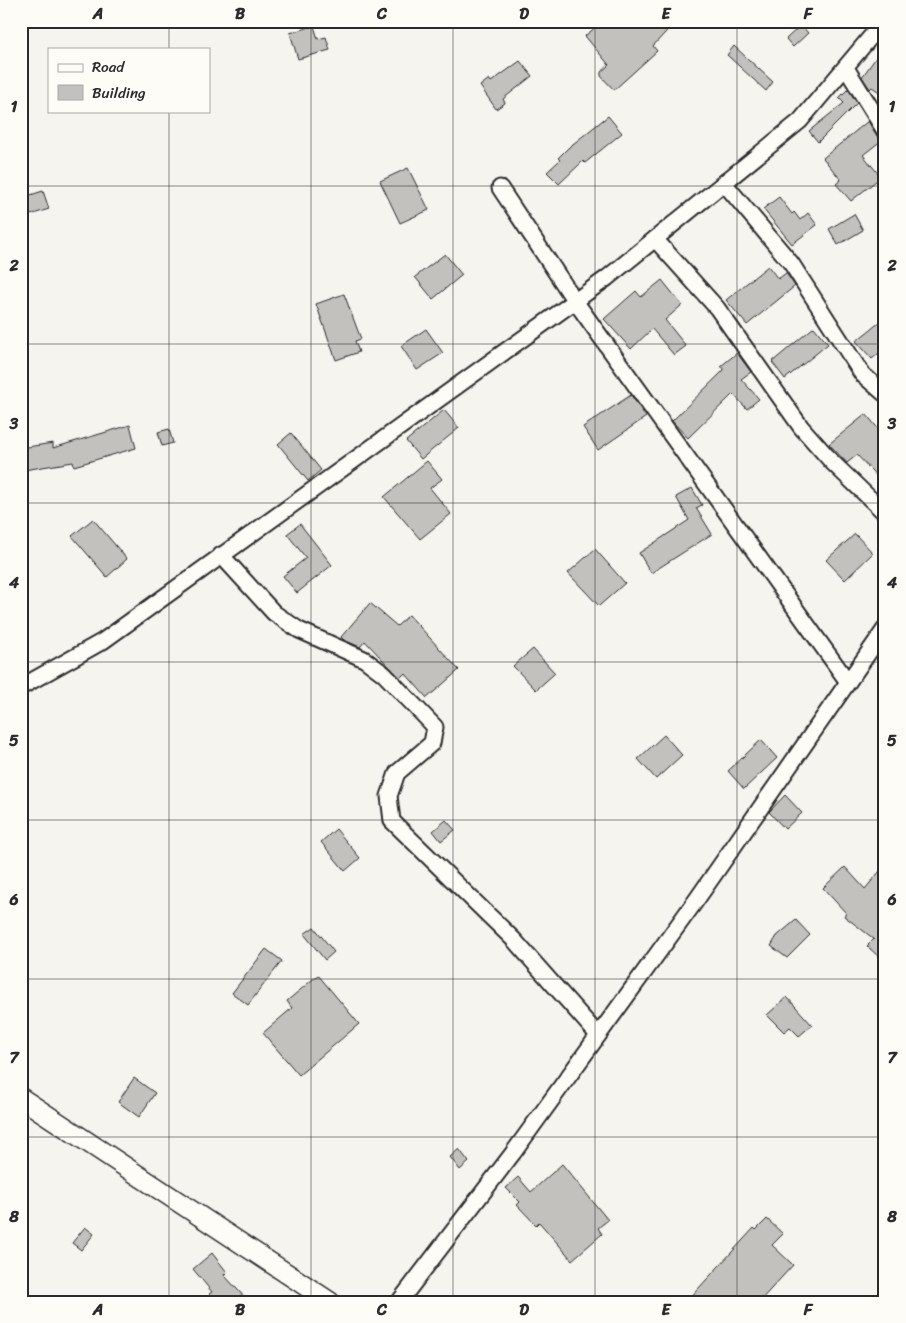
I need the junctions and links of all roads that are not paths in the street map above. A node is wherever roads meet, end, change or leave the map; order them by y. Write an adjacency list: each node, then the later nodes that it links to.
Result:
1 (884, 21): 2 (street)
2 (846, 68): 3 (street); 4 (street)
3 (885, 131)
4 (724, 183): 6 (street); 8 (street)
5 (500, 188): 7 (street)
6 (655, 239): 7 (street); 9 (street)
7 (575, 302): 10 (street); 12 (street)
8 (885, 394)
9 (885, 513)
10 (221, 555): 13 (street); 14 (street)
11 (885, 628): 12 (street)
12 (848, 682): 14 (street)
13 (21, 687)
14 (598, 1035): 17 (street)
15 (21, 1098): 16 (main road)
16 (330, 1302)
17 (399, 1302)

